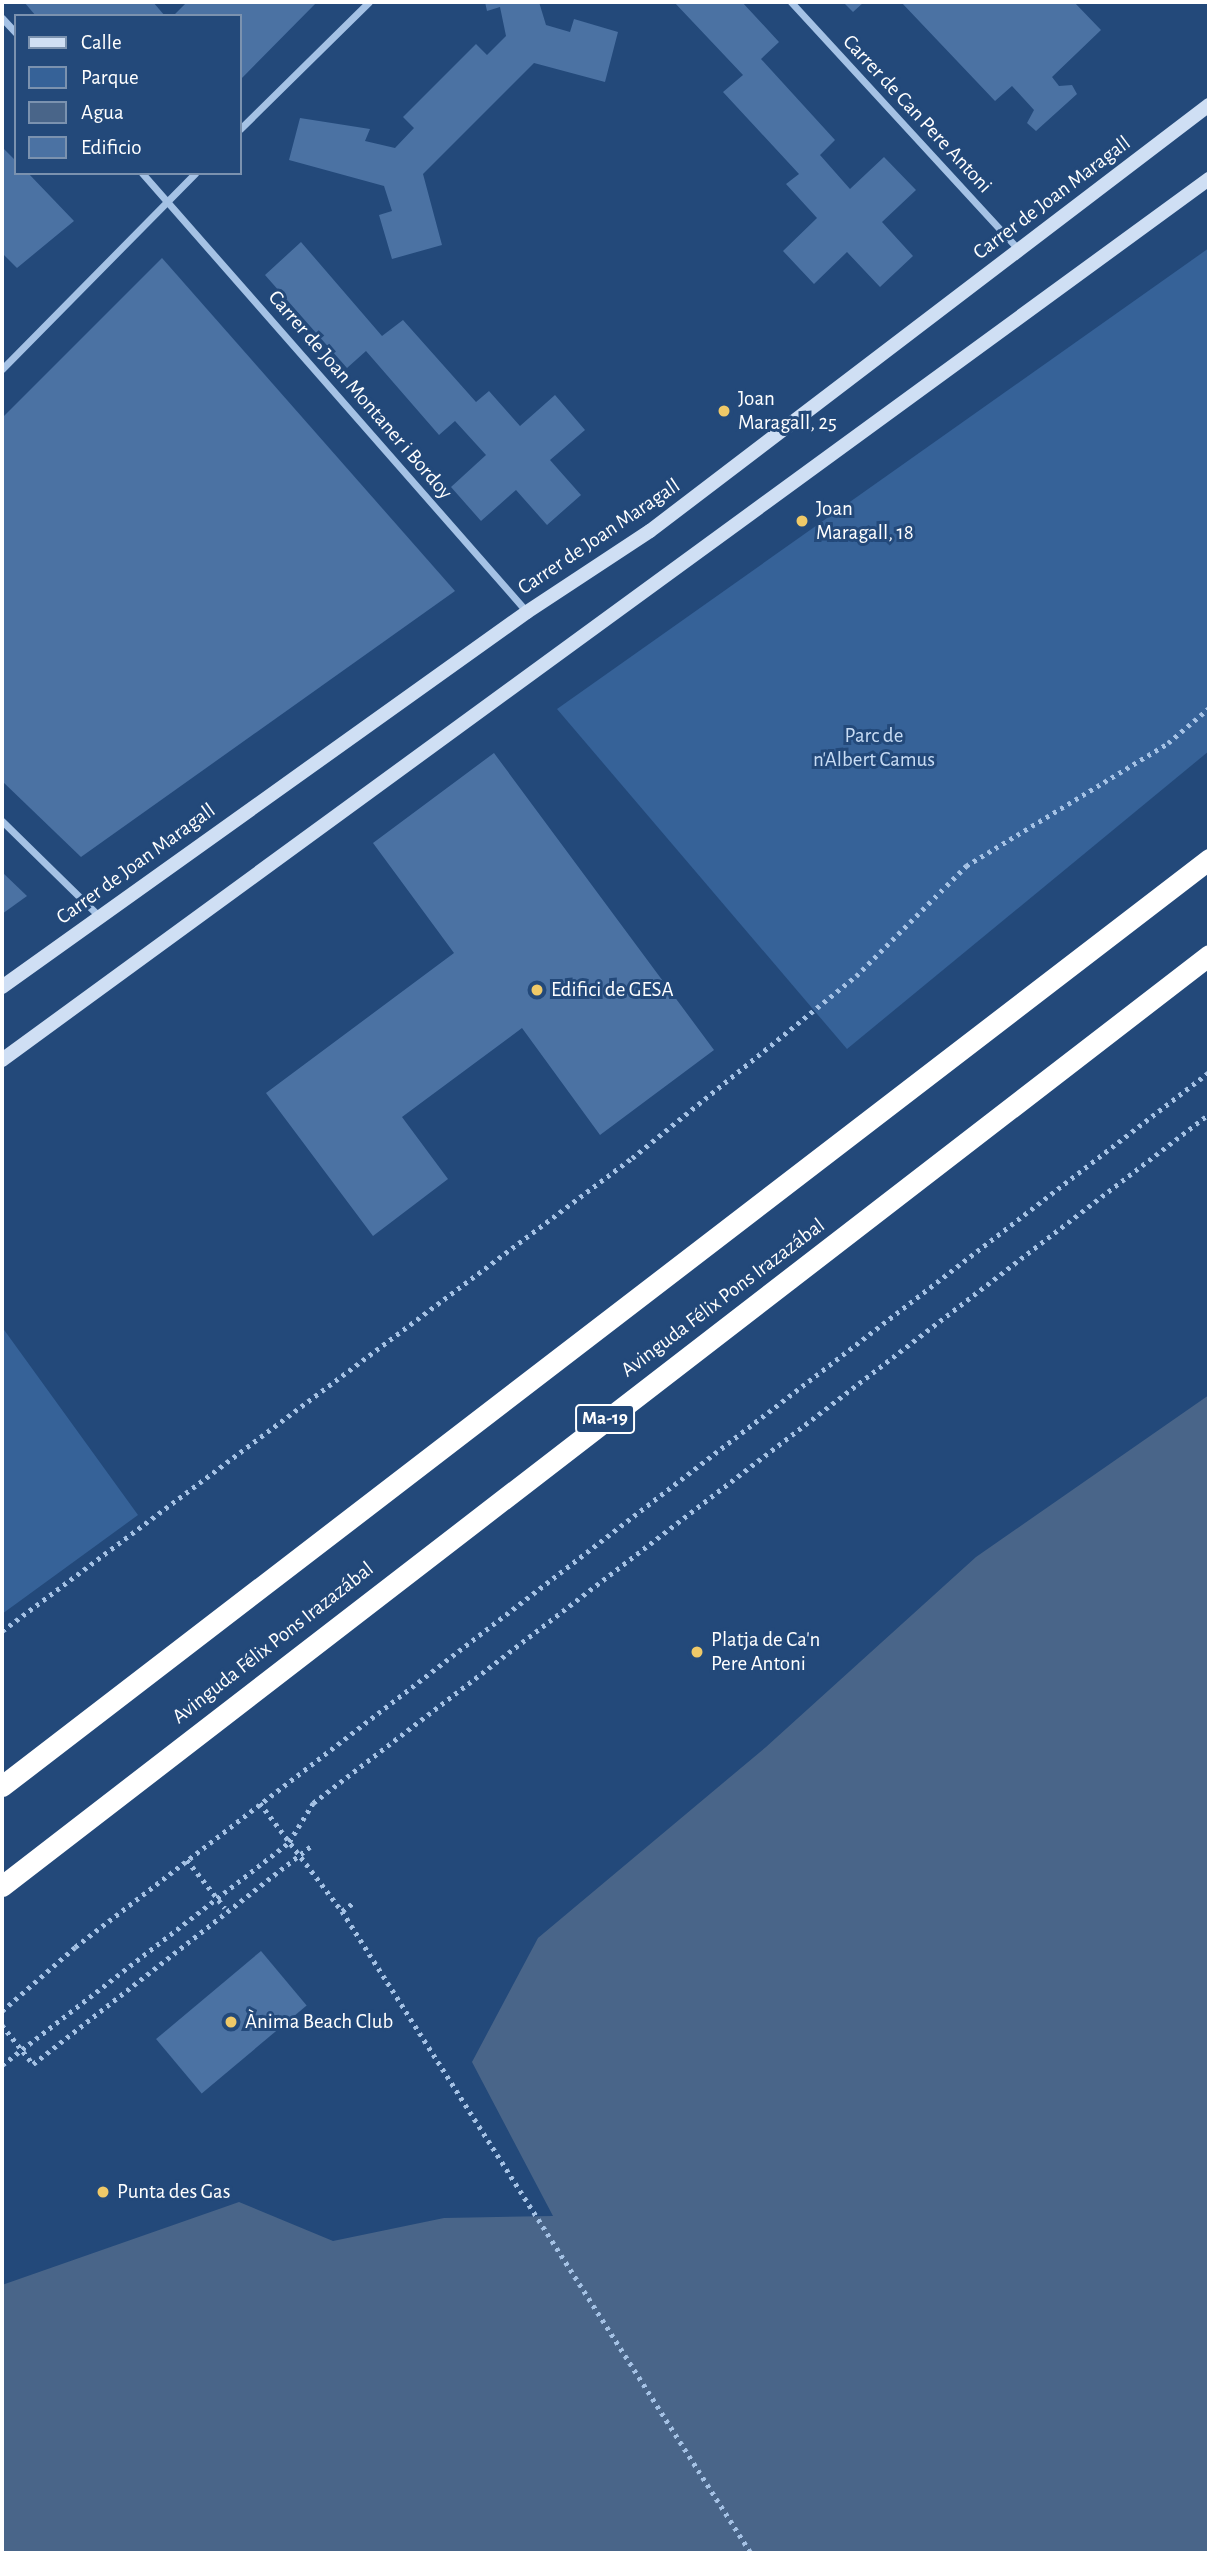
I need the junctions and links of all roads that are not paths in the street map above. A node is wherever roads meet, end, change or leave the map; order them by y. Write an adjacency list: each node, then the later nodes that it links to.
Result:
1 (369, 2): 6 (street)
2 (790, 2): 11 (street, Carrer de Can Pere Antoni)
3 (2, 18): 4 (street)
4 (14, 31)
5 (1209, 105): 11 (street, Carrer de Joan Maragall)
6 (242, 127)
7 (144, 175): 10 (street, Carrer de Joan Montaner i Bordoy)
8 (193, 175): 10 (street)
9 (1209, 179): 19 (street)
10 (167, 201): 12 (street); 13 (street, Carrer de Joan Montaner i Bordoy)
11 (1018, 249): 13 (street, Carrer de Joan Maragall)
12 (2, 369)
13 (527, 612): 16 (street, Carrer de Joan Maragall)
14 (2, 821): 16 (street)
15 (1209, 859): 20 (highway)
16 (99, 916): 18 (street, Carrer de Joan Maragall)
17 (1209, 955): 21 (highway, Avinguda Félix Pons Irazazábal / Ma-19)
18 (2, 988)
19 (2, 1060)
20 (2, 1786)
21 (2, 1886)

